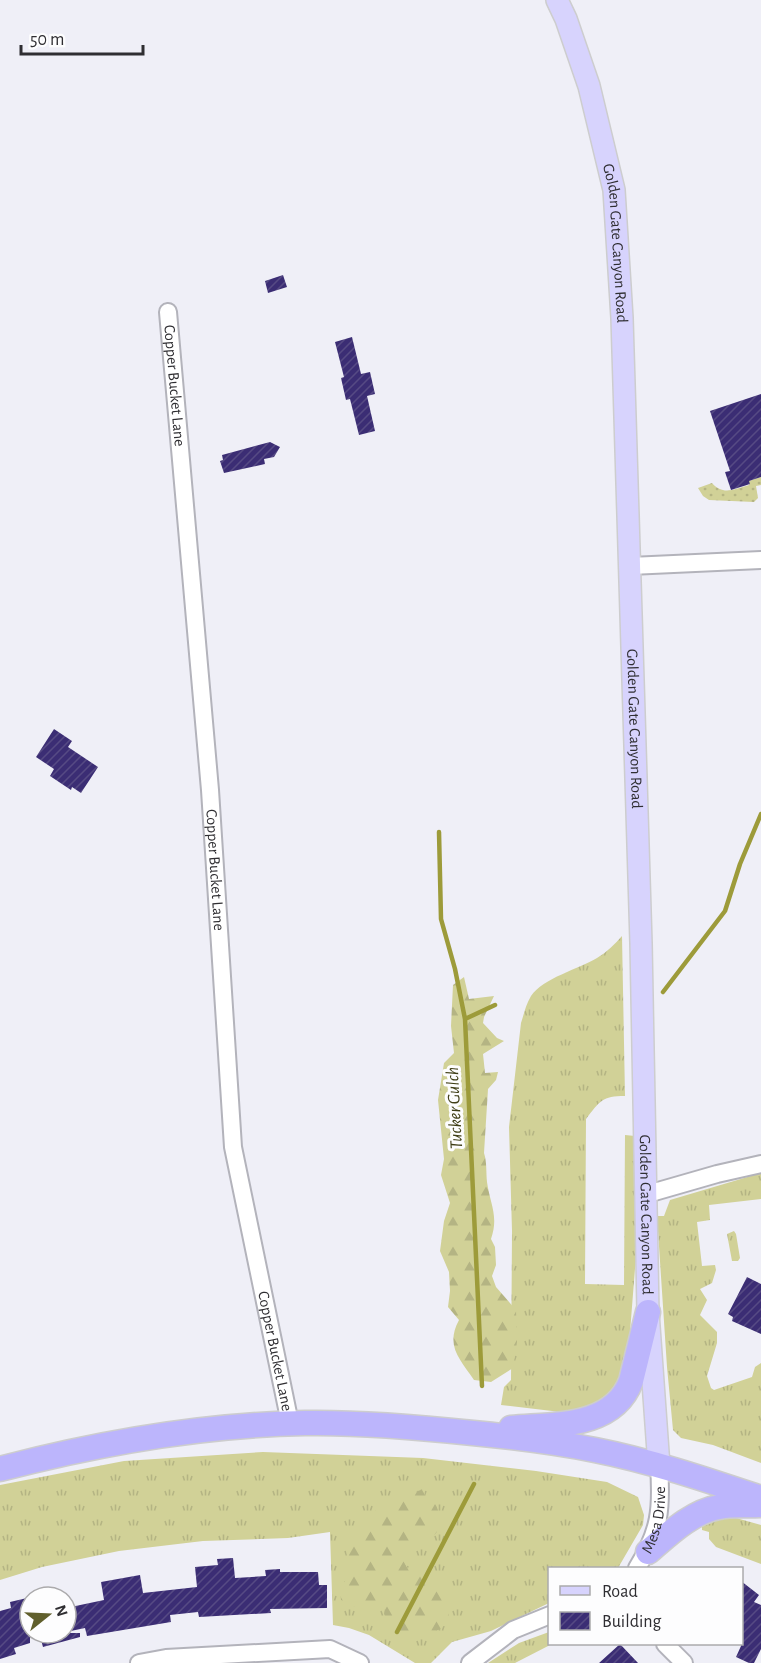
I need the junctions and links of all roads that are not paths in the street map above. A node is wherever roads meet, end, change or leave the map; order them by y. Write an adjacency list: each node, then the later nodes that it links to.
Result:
1 (557, 0): 4 (main road, Golden Gate Canyon Road)
2 (168, 312): 8 (street, Copper Bucket Lane)
3 (761, 560): 4 (street)
4 (630, 566): 6 (main road, Golden Gate Canyon Road)
5 (761, 1164): 6 (street)
6 (644, 1195): 7 (main road, Golden Gate Canyon Road)
7 (648, 1312): 9 (highway); 10 (main road, Golden Gate Canyon Road)
8 (290, 1424): 9 (highway); 11 (highway)
9 (464, 1432): 10 (highway)
10 (659, 1466): 12 (highway); 14 (street, Mesa Drive)
11 (0, 1470)
12 (761, 1498)
13 (761, 1505): 14 (highway)
14 (642, 1560)
15 (548, 1615): 19 (street)
16 (666, 1645): 20 (street)
17 (139, 1663): 18 (street)
18 (360, 1663)
19 (470, 1663)
20 (684, 1663)

